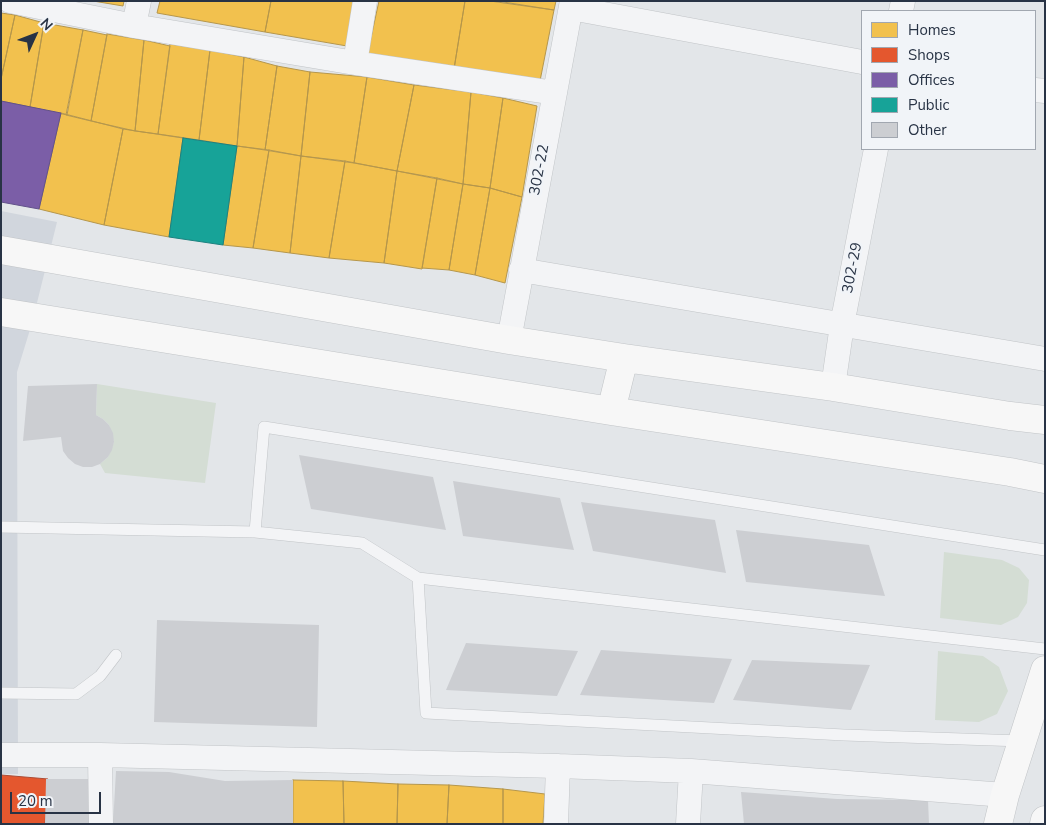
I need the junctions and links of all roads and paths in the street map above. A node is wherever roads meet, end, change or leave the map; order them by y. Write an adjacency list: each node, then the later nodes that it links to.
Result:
1 (10, 1): 5 (street)
2 (139, 1): 5 (street)
3 (365, 1): 7 (street)
4 (572, 5): 6 (street); 8 (street, 302-22)
5 (134, 26): 7 (street)
6 (861, 62)
7 (355, 63): 8 (street)
8 (554, 94): 11 (street, 302-22)
9 (876, 150): 13 (street, 302-29)
10 (1, 250): 14 (main road)
11 (521, 270): 13 (street); 14 (street, 302-22)
12 (1, 312): 18 (main road)
13 (842, 325): 16 (street); 17 (street, 302-29)
14 (509, 340): 15 (main road)
15 (624, 358): 17 (main road); 18 (main road)
16 (1045, 358)
17 (833, 388): 19 (main road)
18 (611, 411): 20 (main road)
19 (1045, 420)
20 (1045, 479)
21 (1, 527): 22 (lane)
22 (255, 532): 23 (lane); 24 (lane)
23 (1045, 550)
24 (418, 578): 25 (lane); 29 (lane)
25 (1045, 649)
26 (116, 655): 28 (lane)
27 (1045, 670): 29 (main road)
28 (1, 693)
29 (1022, 741): 34 (main road)
30 (1, 754): 31 (street)
31 (100, 755): 32 (street); 36 (street)
32 (558, 766): 33 (street); 37 (street)
33 (690, 771): 34 (street); 38 (street)
34 (1005, 795): 39 (main road)
35 (1045, 820): 40 (main road)
36 (101, 824)
37 (556, 824)
38 (688, 824)
39 (998, 824)
40 (1044, 824)

